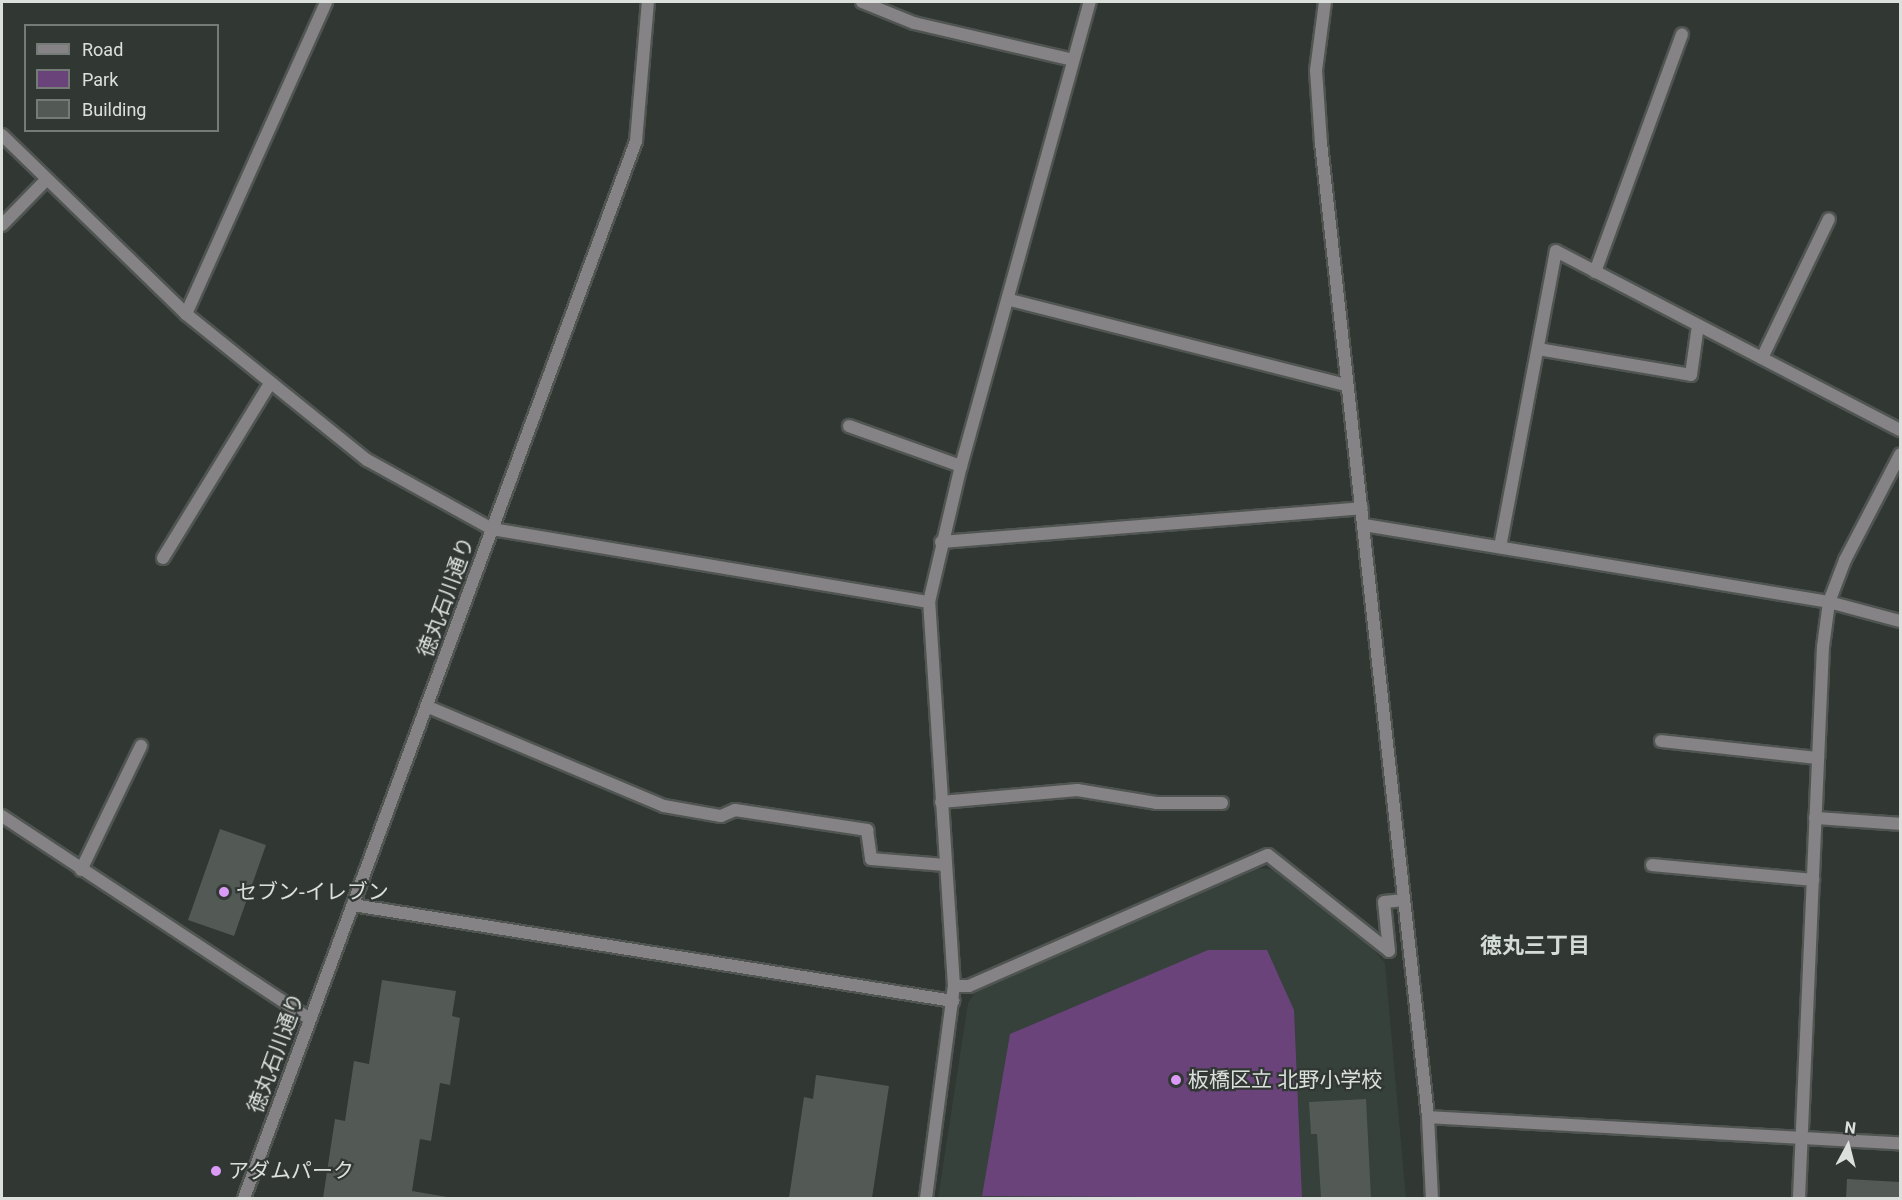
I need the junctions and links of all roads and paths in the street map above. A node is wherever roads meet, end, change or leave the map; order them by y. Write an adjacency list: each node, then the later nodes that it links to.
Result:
1 (326, 2): 14 (street)
2 (648, 2): 26 (street, 徳丸石川通り)
3 (862, 2): 7 (street)
4 (1090, 2): 7 (street)
5 (1325, 2): 19 (street)
6 (1682, 34): 12 (street)
7 (1073, 60): 13 (street)
8 (2, 135): 9 (street)
9 (47, 179): 11 (street); 14 (street)
10 (1829, 219): 17 (street)
11 (2, 225)
12 (1595, 272): 15 (street); 16 (street)
13 (1010, 300): 19 (street); 23 (street)
14 (186, 314): 18 (street)
15 (1698, 325): 16 (street); 17 (street)
16 (1538, 349): 28 (street)
17 (1762, 358): 21 (street)
18 (271, 382): 26 (street); 29 (street)
19 (1347, 386): 24 (street)
20 (849, 426): 23 (street)
21 (1900, 430)
22 (1900, 454): 31 (street)
23 (961, 466): 27 (street)
24 (1362, 508): 25 (street); 27 (street)
25 (1364, 525): 28 (street); 46 (street)
26 (492, 529): 30 (street); 33 (street, 徳丸石川通り)
27 (941, 542): 30 (street)
28 (1500, 548): 31 (street)
29 (163, 558)
30 (929, 602): 37 (street)
31 (1829, 602): 32 (street); 36 (street)
32 (1900, 621)
33 (426, 706): 42 (street); 47 (street, 徳丸石川通り)
34 (1661, 741): 36 (street)
35 (141, 746): 44 (street)
36 (1818, 758): 40 (street)
37 (941, 802): 38 (street); 42 (street)
38 (1222, 803)
39 (2, 816): 44 (street)
40 (1815, 818): 41 (street); 45 (street)
41 (1900, 824)
42 (945, 865): 48 (street)
43 (1652, 865): 45 (street)
44 (81, 870): 50 (street)
45 (1813, 880): 52 (street)
46 (1404, 900): 48 (street); 51 (street)
47 (353, 905): 49 (street); 50 (street, 徳丸石川通り)
48 (954, 986): 49 (street)
49 (953, 1001): 55 (street)
50 (310, 1018): 54 (street, 徳丸石川通り)
51 (1428, 1118): 52 (street); 56 (street)
52 (1802, 1139): 53 (street); 57 (street)
53 (1900, 1143)
54 (244, 1198)
55 (926, 1198)
56 (1432, 1198)
57 (1799, 1198)

